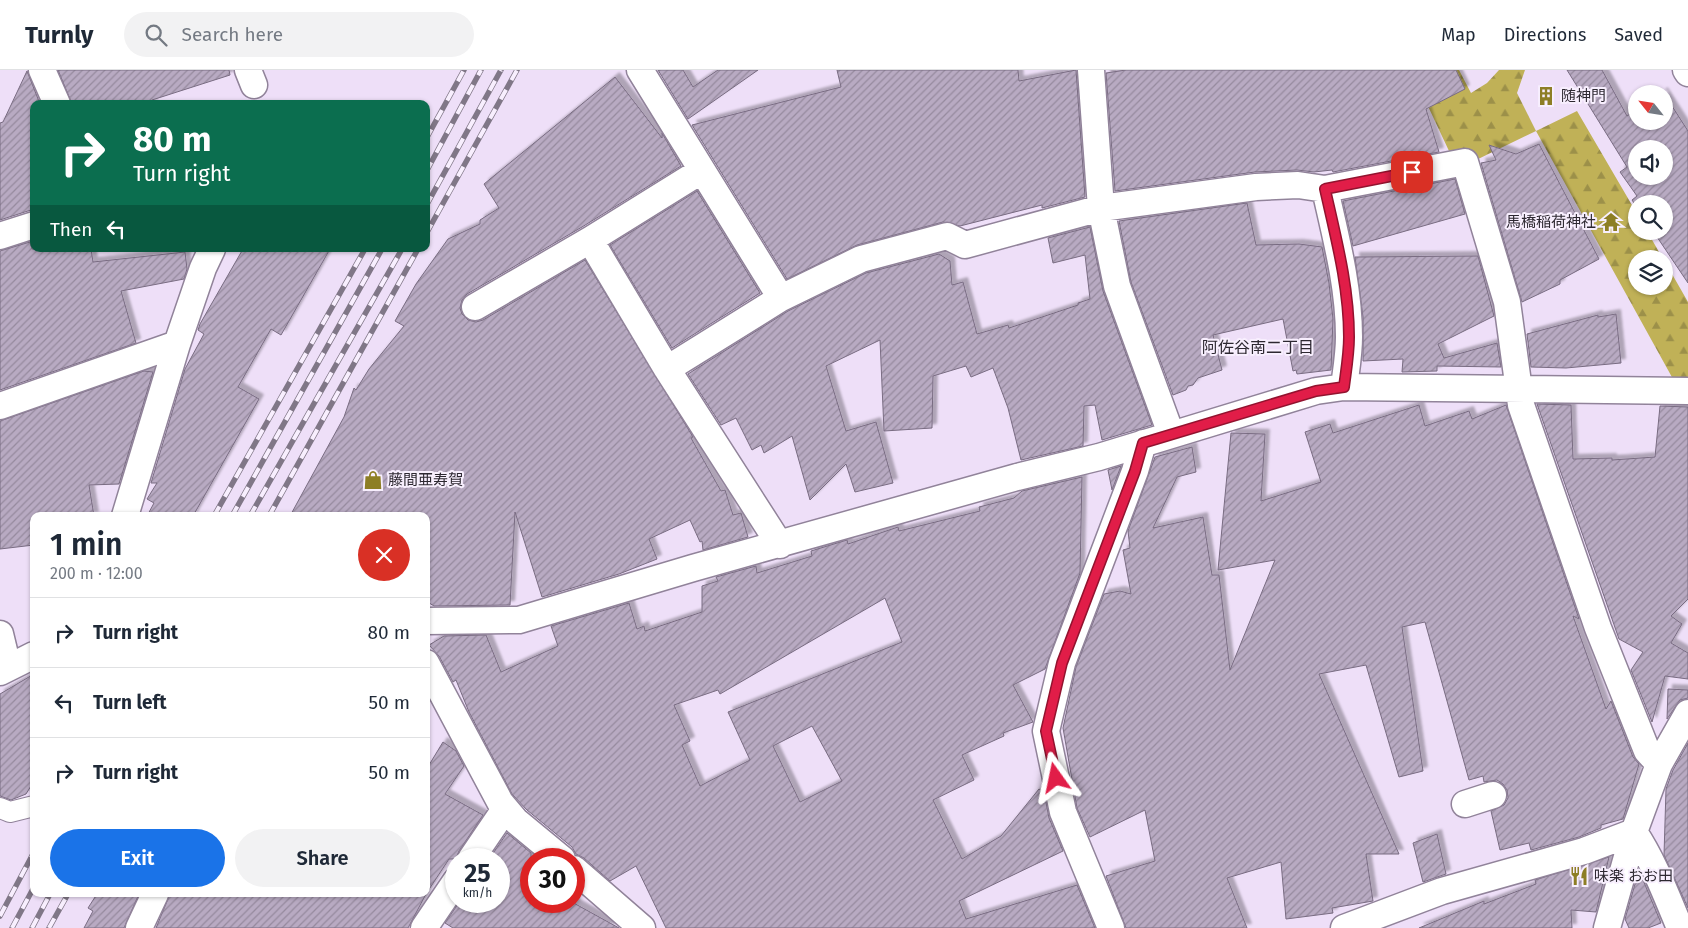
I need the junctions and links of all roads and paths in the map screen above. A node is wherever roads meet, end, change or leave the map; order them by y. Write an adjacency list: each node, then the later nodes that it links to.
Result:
1 (42, 70): 4 (street)
2 (640, 70): 5 (street)
3 (1091, 70): 7 (street)
4 (55, 100)
5 (701, 171): 10 (street); 12 (street)
6 (1325, 189): 7 (street); 16 (street); 17 (street)
7 (1101, 208): 12 (street); 20 (street)
8 (30, 226): 9 (street)
9 (0, 236)
10 (590, 240): 13 (street); 15 (street)
11 (210, 252): 14 (street)
12 (781, 298): 15 (street)
13 (475, 307)
14 (177, 344): 19 (street); 22 (street)
15 (667, 369): 23 (street)
16 (1344, 387): 17 (street); 20 (street)
17 (1519, 388): 18 (street); 30 (street)
18 (1688, 391)
19 (0, 406)
20 (1171, 434): 21 (street)
21 (1143, 443): 23 (street); 46 (street)
22 (126, 512)
23 (780, 545): 24 (street)
24 (430, 620)
25 (0, 634): 27 (street)
26 (30, 657): 27 (street)
27 (4, 670)
28 (430, 670): 35 (street)
29 (1688, 713): 30 (street)
30 (1659, 764): 36 (street)
31 (1493, 794): 32 (street)
32 (1465, 804)
33 (30, 807): 34 (street)
34 (0, 808)
35 (505, 808): 37 (street); 38 (street)
36 (1634, 832): 42 (street); 48 (street); 49 (street)
37 (478, 848)
38 (549, 848)
39 (585, 879): 45 (street)
40 (154, 897): 43 (street)
41 (445, 897): 44 (street)
42 (1374, 923): 47 (street)
43 (139, 928)
44 (424, 928)
45 (642, 928)
46 (1111, 928)
47 (1344, 928)
48 (1607, 928)
49 (1680, 928)

